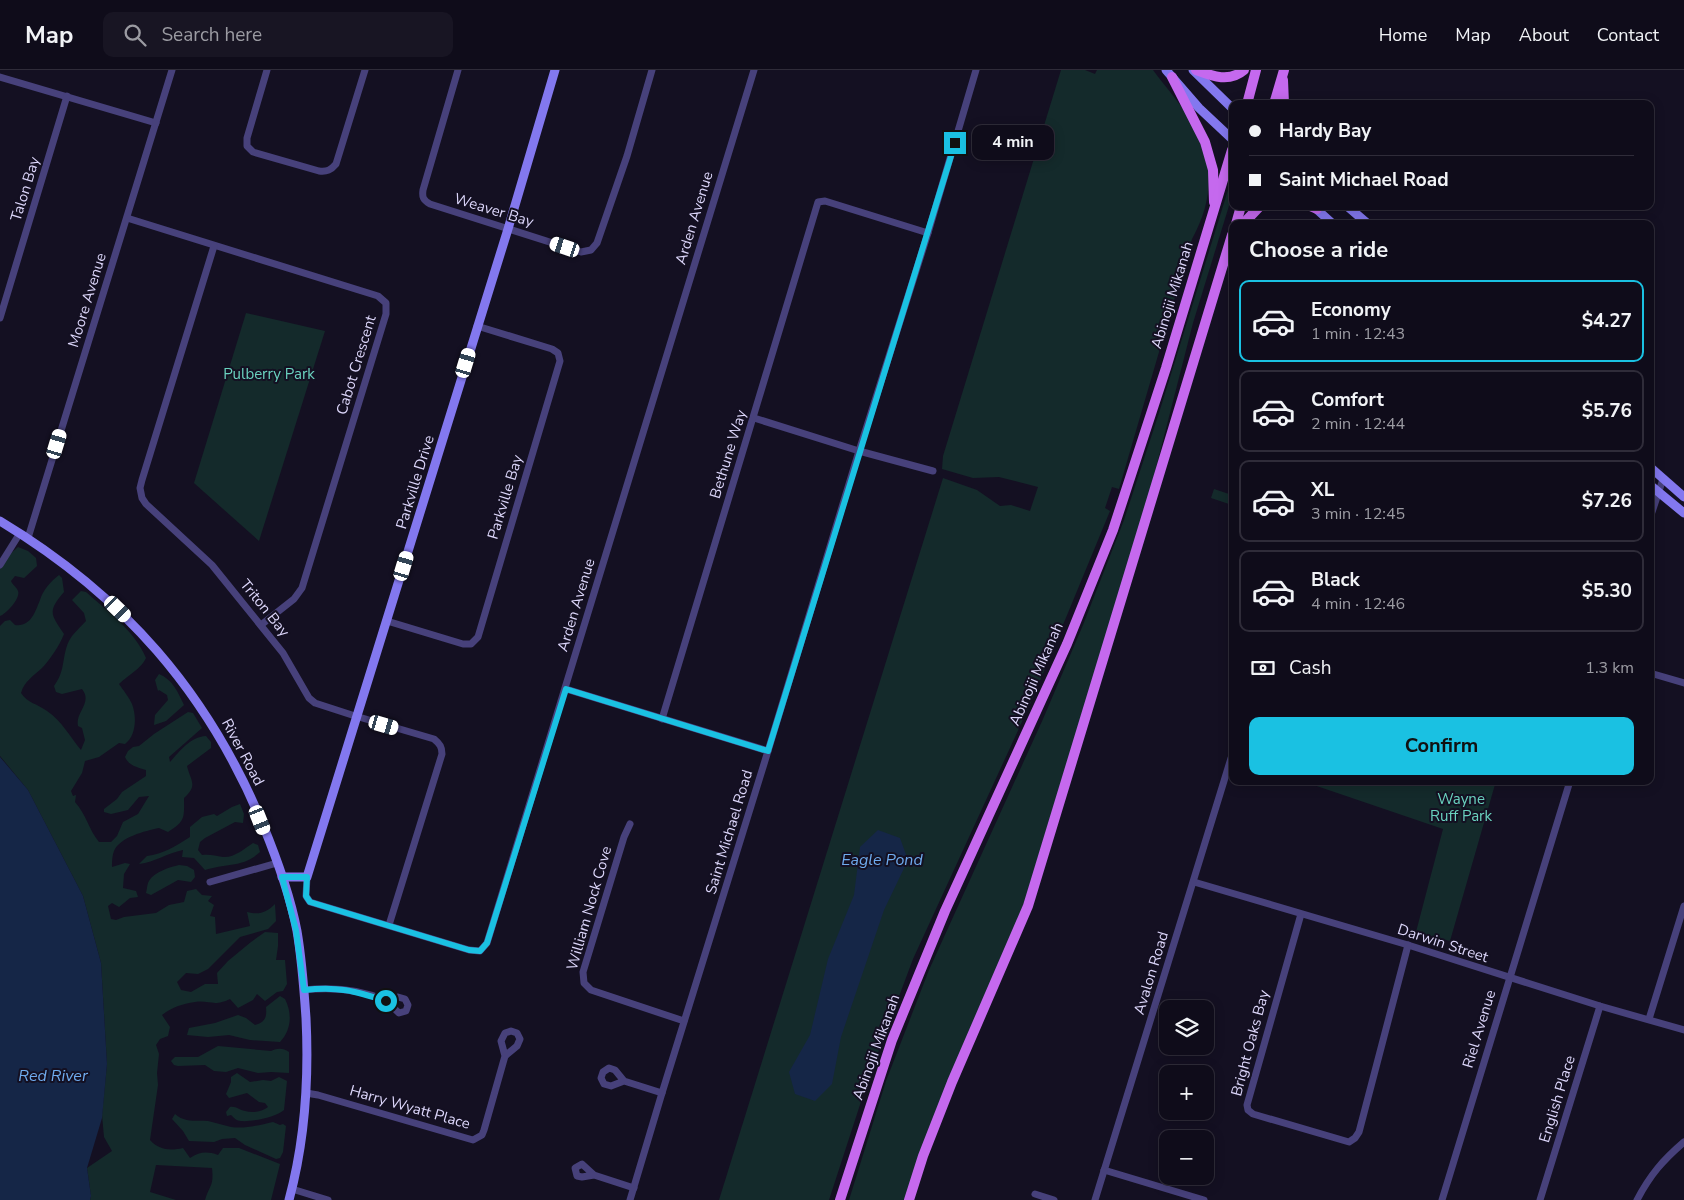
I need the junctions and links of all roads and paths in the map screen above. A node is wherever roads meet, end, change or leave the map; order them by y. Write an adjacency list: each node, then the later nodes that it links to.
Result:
1 (172, 70): 20 (street, Moore Avenue)
2 (267, 70): 3 (street)
3 (364, 70)
4 (458, 70): 31 (street, Weaver Bay)
5 (555, 70): 31 (street, Parkville Drive)
6 (652, 70): 31 (street, Weaver Bay)
7 (754, 70): 54 (street, Arden Avenue)
8 (976, 70): 32 (street, Saint Michael Road)
9 (1195, 70): 10 (main road); 19 (street)
10 (1244, 70)
11 (1256, 70): 16 (main road)
12 (1283, 71): 17 (main road); 18 (main road)
13 (1169, 74): 21 (street); 23 (main road)
14 (0, 77): 15 (street)
15 (67, 96): 20 (street); 35 (street, Talon Bay)
16 (1248, 100)
17 (1275, 100)
18 (1284, 100)
19 (1229, 105)
20 (156, 123): 27 (street, Moore Avenue)
21 (1229, 136)
22 (1229, 160): 23 (main road, Abinojii Mikanah)
23 (1214, 210): 90 (main road, Abinojii Mikanah)
24 (1256, 210): 28 (main road)
25 (1317, 210): 29 (street)
26 (1352, 210): 30 (street)
27 (127, 218): 33 (street, Cabot Crescent); 48 (street, Moore Avenue)
28 (1247, 220)
29 (1328, 220)
30 (1363, 220)
31 (508, 229): 36 (street, Parkville Drive)
32 (928, 233): 37 (street, Bethune Way); 38 (street, Saint Michael Road)
33 (214, 246): 51 (street, Triton Bay); 51 (street, Cabot Crescent)
34 (1229, 249): 91 (main road)
35 (0, 318)
36 (477, 326): 50 (street, Parkville Drive); 50 (street, Parkville Bay)
37 (754, 418): 38 (street); 56 (street, Bethune Way)
38 (859, 451): 39 (street); 57 (street, Saint Michael Road)
39 (933, 471)
40 (1654, 471): 41 (street)
41 (1663, 479): 43 (street); 44 (street)
42 (1654, 488): 43 (street)
43 (1658, 492): 45 (street); 46 (street)
44 (1684, 497)
45 (1654, 505)
46 (1684, 514)
47 (0, 521): 48 (street, River Road)
48 (24, 535): 49 (street, Moore Avenue); 61 (street, River Road)
49 (0, 564)
50 (387, 621): 55 (street, Parkville Drive)
51 (261, 625): 55 (street, Triton Bay)
52 (1654, 674): 53 (street)
53 (1684, 683)
54 (566, 689): 56 (street); 68 (street, Arden Avenue)
55 (356, 717): 63 (street, Parkville Drive); 68 (street, Triton Bay)
56 (662, 719): 57 (street)
57 (768, 751): 75 (street, Saint Michael Road)
58 (1229, 765): 65 (street, Avalon Road)
59 (1569, 785): 70 (street, Riel Avenue)
60 (630, 824): 75 (street, William Nock Cove)
61 (277, 863): 62 (street, River Road); 64 (street)
62 (282, 877): 63 (street); 71 (street, River Road)
63 (307, 877): 68 (street, Arden Avenue)
64 (210, 882)
65 (1194, 882): 67 (street, Darwin Street); 82 (street, Avalon Road)
66 (1684, 906): 74 (street)
67 (1302, 914): 69 (street, Darwin Street); 69 (street, Bright Oaks Bay)
68 (388, 925)
69 (1408, 945): 70 (street, Darwin Street)
70 (1509, 978): 73 (street, Darwin Street); 95 (street, Riel Avenue)
71 (304, 990): 72 (street); 79 (street, River Road)
72 (386, 1001)
73 (1600, 1006): 74 (street, Darwin Street); 96 (street, English Place)
74 (1649, 1019): 76 (street, Darwin Street)
75 (684, 1021): 80 (street, Saint Michael Road)
76 (1684, 1030)
77 (505, 1056): 79 (street, Harry Wyatt Place)
78 (624, 1081): 80 (street)
79 (306, 1093): 85 (street, River Road)
80 (662, 1093): 84 (street, Saint Michael Road)
81 (1684, 1142): 97 (street)
82 (1104, 1170): 93 (street, Avalon Road); 94 (street)
83 (594, 1175): 84 (street)
84 (634, 1188): 89 (street, Saint Michael Road)
85 (292, 1189): 87 (street, River Road); 88 (street)
86 (1035, 1194): 92 (street)
87 (289, 1200)
88 (328, 1200)
89 (630, 1200)
90 (840, 1200)
91 (909, 1200)
92 (1054, 1200)
93 (1095, 1200)
94 (1204, 1200)
95 (1442, 1200)
96 (1540, 1200)
97 (1637, 1200)

